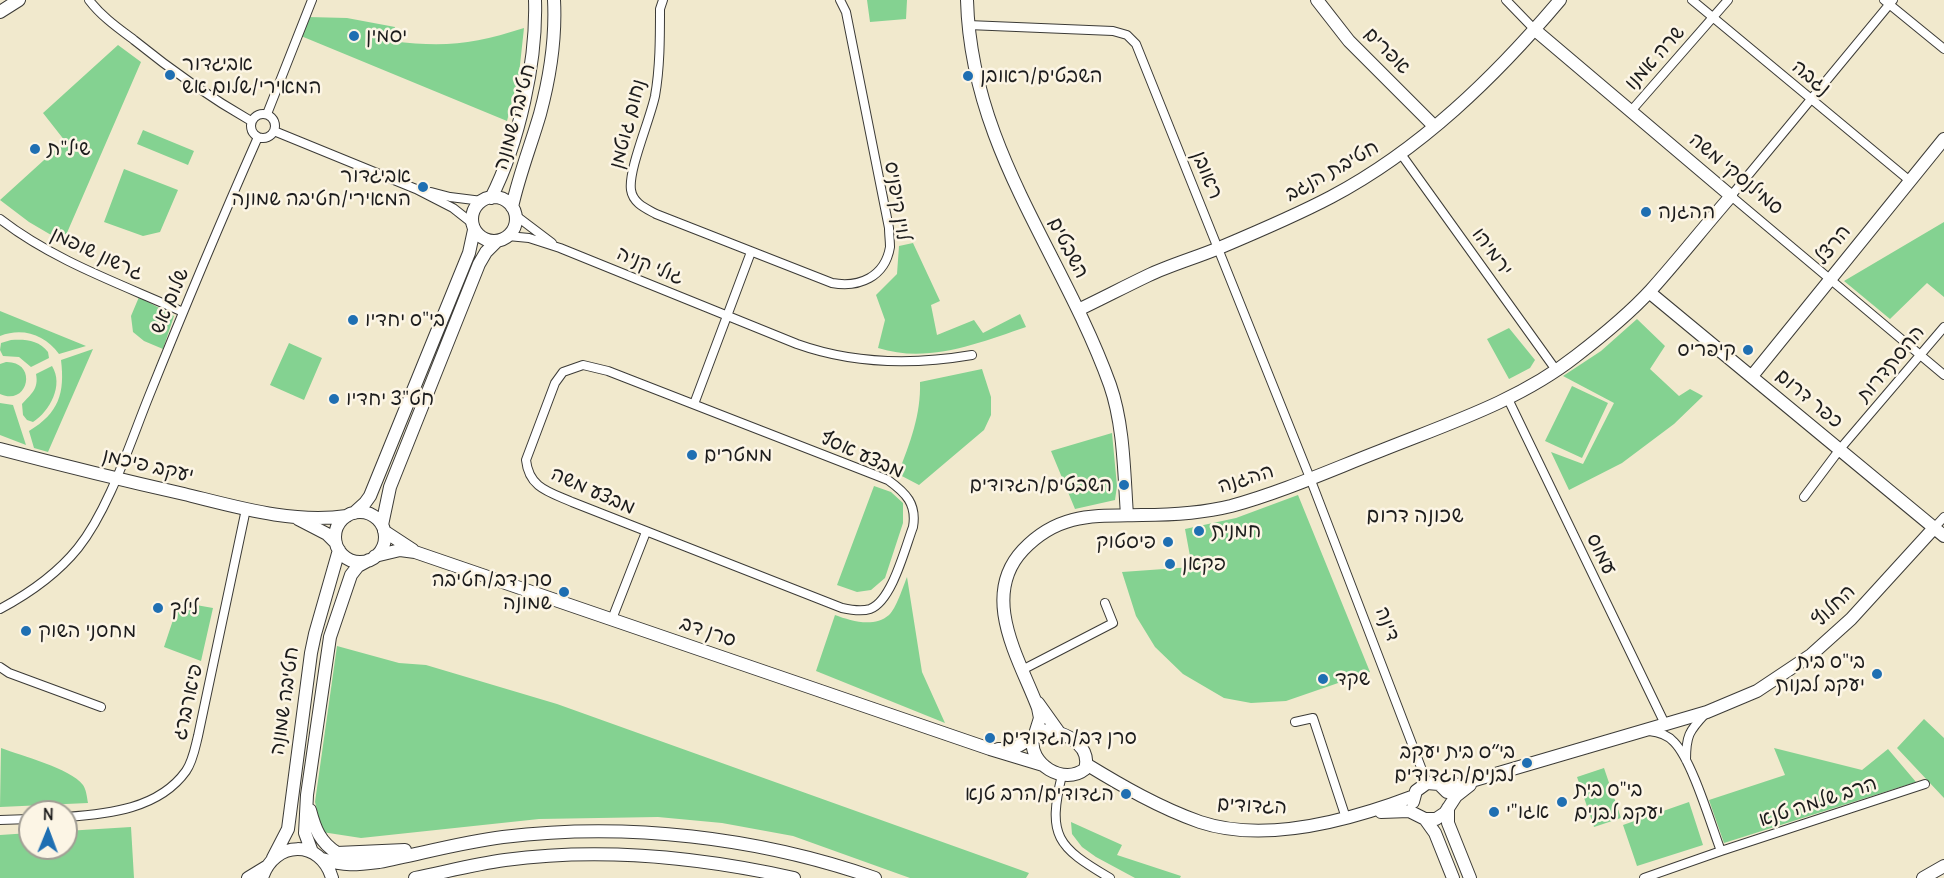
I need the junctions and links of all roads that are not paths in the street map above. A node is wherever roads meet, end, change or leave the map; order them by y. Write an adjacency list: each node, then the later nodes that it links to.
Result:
1 (19, 0): 17 (street)
2 (82, 0): 16 (street)
3 (89, 0): 16 (street)
4 (312, 0): 24 (street)
5 (535, 0): 34 (street, חטיבה שמונה)
6 (554, 0): 35 (street, חטיבה שמונה)
7 (663, 0): 41 (street, נחום גוטמן)
8 (840, 0): 41 (street, לוין קיפניס)
9 (967, 0): 19 (street, השבטים)
10 (1317, 0): 26 (street, אפרים)
11 (1506, 0): 20 (street, סמילנסקי משה)
12 (1560, 0): 20 (street, חטיבת הנגב)
13 (1692, 0): 18 (street, נגבה)
14 (1728, 0): 18 (street, שרה אמנו)
15 (1889, 1): 21 (street); 22 (street, ההגנה)
16 (96, 8): 25 (street)
17 (0, 12)
18 (1713, 18): 22 (street, נגבה); 23 (street, שרה אמנו)
19 (968, 25): 40 (street, ראובן); 44 (street, השבטים)
20 (1535, 30): 23 (street, סמילנסקי משה); 26 (street, חטיבת הנגב)
21 (1944, 50)
22 (1811, 99): 31 (street, נגבה); 33 (street, ההגנה)
23 (1631, 111): 33 (street, סמילנסקי משה)
24 (267, 114): 25 (street); 27 (street)
25 (252, 121): 28 (street)
26 (1434, 126): 30 (street, חטיבת הנגב)
27 (274, 131): 28 (street); 32 (street)
28 (258, 137): 45 (street, שלום אש)
29 (1944, 139): 31 (street, הרצל)
30 (1401, 154): 40 (street, חטיבת הנגב); 50 (street, ירמיהו)
31 (1910, 180): 42 (street, הרצל)
32 (416, 189): 34 (street); 37 (street)
33 (1731, 196): 42 (street, סמילנסקי משה); 43 (street, ההגנה)
34 (487, 199): 35 (street); 37 (street)
35 (513, 211): 38 (street); 39 (street, גולי קניה)
36 (0, 219): 45 (street, גרשון שופמן)
37 (473, 226): 38 (street); 61 (street)
38 (502, 238): 39 (street, גולי קניה); 65 (street)
39 (560, 248): 46 (street, גולי קניה)
40 (1219, 248): 44 (street, חטיבת הנגב); 57 (street, ראובן)
41 (752, 252): 46 (street)
42 (1830, 279): 49 (street, סמילנסקי משה); 52 (street, הרצל)
43 (1649, 292): 50 (street, ההגנה); 52 (street, כפר דרום)
44 (1078, 310): 62 (street, השבטים)
45 (183, 312): 58 (street, שלום אש)
46 (728, 316): 48 (street); 54 (street)
47 (1944, 327): 49 (street, ההסתדרות)
48 (972, 355)
49 (1920, 355): 51 (street, סמילנסקי משה); 56 (street, ההסתדרות)
50 (1556, 370): 53 (street, ההגנה)
51 (1944, 375)
52 (1752, 376): 56 (street, כפר דרום)
53 (1508, 399): 57 (street, ההגנה); 80 (street, עמוס)
54 (694, 404): 66 (street, מבצע משה); 66 (street, מבצע אסף)
55 (0, 449): 58 (street, יעקב פיכמן)
56 (1840, 449): 59 (street, ההסתדרות); 67 (street, כפר דרום)
57 (1310, 478): 62 (street, ההגנה); 90 (street, דינה)
58 (115, 479): 60 (street, יעקב פיכמן); 72 (street, שלום אש)
59 (1804, 497)
60 (246, 509): 63 (street, יעקב פיכמן); 96 (street, פיארברג)
61 (350, 514): 63 (street, יעקב פיכמן); 65 (street); 68 (street)
62 (1127, 515): 75 (street, ההגנה)
63 (289, 516): 68 (street, יעקב פיכמן)
64 (1944, 517): 67 (street, החלוץ)
65 (383, 528): 69 (street, סרן דב); 70 (street)
66 (646, 532): 73 (street)
67 (1939, 532): 78 (street, החלוץ)
68 (338, 546): 70 (street); 105 (street, חטיבה שמונה)
69 (415, 552): 70 (street, סרן דב); 73 (street, סרן דב)
70 (372, 558): 93 (street, חטיבה שמונה)
71 (1105, 603): 75 (street)
72 (0, 609)
73 (612, 620): 84 (street, סרן דב)
74 (0, 666): 77 (street)
75 (1022, 670): 76 (street, ההגנה)
76 (1035, 700): 81 (street, ההגנה); 83 (street, ההגנה)
77 (101, 707)
78 (1707, 712): 80 (street, החלוץ); 85 (street)
79 (1295, 722): 97 (street)
80 (1665, 724): 82 (street)
81 (1058, 731): 83 (street); 86 (street)
82 (1634, 734): 85 (street); 89 (street)
83 (1034, 736): 84 (street, סרן דב); 87 (street)
84 (990, 749): 87 (street, סרן דב)
85 (1686, 761): 102 (street)
86 (1086, 764): 88 (street); 97 (street, הגדודים)
87 (1043, 765): 88 (street)
88 (1062, 775): 111 (street)
89 (1480, 778): 92 (street); 95 (street)
90 (1427, 783): 92 (street); 94 (street)
91 (1925, 784): 102 (street, הרב שלמה טנא)
92 (1444, 788): 95 (street)
93 (307, 795): 101 (street); 103 (street, חטיבה שמונה)
94 (1414, 796): 97 (street, הגדודים); 98 (street)
95 (1449, 807): 98 (street); 113 (street)
96 (78, 816)
97 (1351, 816): 98 (street, הגדודים)
98 (1423, 817): 112 (street)
99 (18, 819): 100 (street)
100 (0, 820)
101 (451, 847): 103 (street); 110 (street)
102 (1720, 851): 114 (street, הרב שלמה טנא)
103 (317, 855): 105 (street); 107 (street, חטיבה שמונה)
104 (1944, 866): 115 (street)
105 (267, 868): 106 (street)
106 (248, 878)
107 (332, 878)
108 (415, 878): 109 (street)
109 (794, 878)
110 (875, 878)
111 (1110, 878)
112 (1453, 878)
113 (1470, 878)
114 (1644, 878)
115 (1923, 878)

